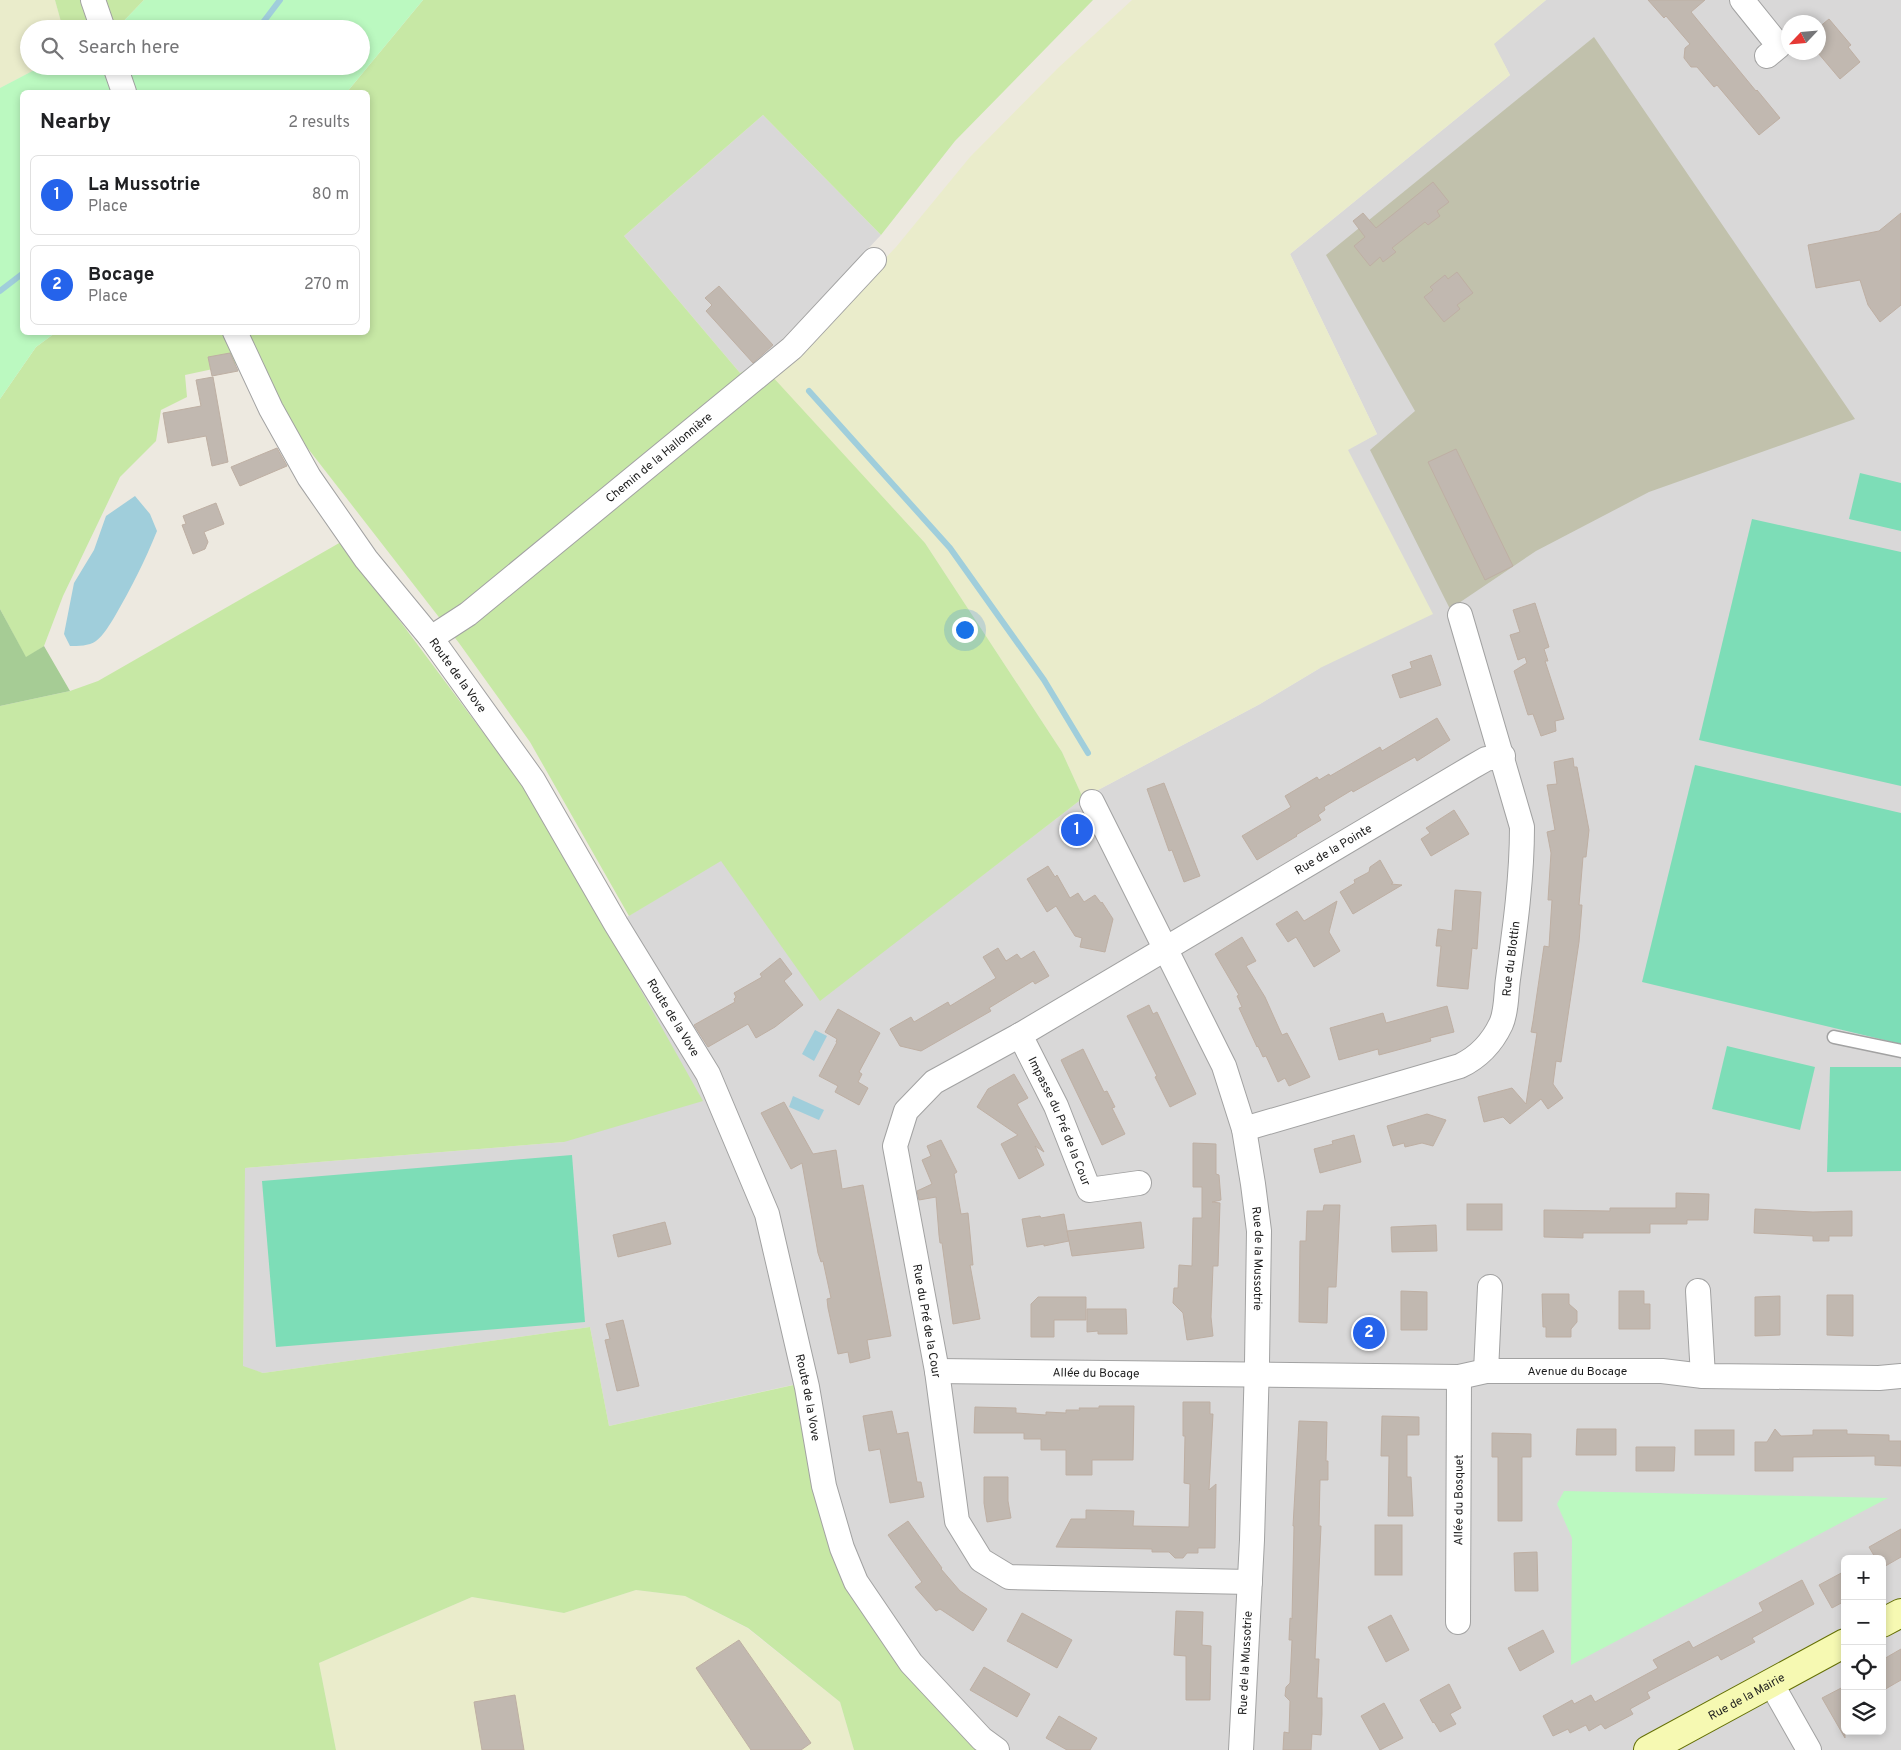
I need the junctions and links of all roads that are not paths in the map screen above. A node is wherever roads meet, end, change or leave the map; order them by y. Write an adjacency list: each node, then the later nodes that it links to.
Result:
1 (93, 0): 3 (street)
2 (1742, 0): 4 (street)
3 (100, 20)
4 (1767, 56)
5 (118, 75): 6 (street)
6 (123, 90)
7 (874, 260): 10 (street, Chemin de la Hallonnière)
8 (235, 335): 10 (street, Route de la Vove)
9 (1460, 615): 11 (street, Rue du Blottin)
10 (431, 638): 33 (street, Route de la Vove)
11 (1502, 756): 13 (street, Rue de la Pointe); 17 (street, Rue du Blottin)
12 (1092, 802): 13 (street, Rue de la Mussotrie)
13 (1166, 949): 14 (street, Rue du Pré de la Cour); 17 (street, Rue de la Mussotrie)
14 (1020, 1035): 18 (street, Impasse du Pré de la Cour); 21 (street, Rue du Pré de la Cour)
15 (1834, 1037): 16 (lane)
16 (1901, 1051)
17 (1244, 1129): 23 (street, Rue de la Mussotrie)
18 (1139, 1183)
19 (1490, 1287): 22 (street)
20 (1698, 1291): 24 (street)
21 (937, 1371): 23 (street, Allée du Bocage); 27 (street, Rue du Pré de la Cour)
22 (1486, 1371): 24 (street, Avenue du Bocage); 26 (street, Avenue du Bocage)
23 (1256, 1376): 26 (street, Avenue du Bocage); 27 (street, Rue de la Mussotrie)
24 (1703, 1376): 25 (street, Avenue du Bocage)
25 (1901, 1376)
26 (1459, 1377): 30 (street, Allée du Bosquet)
27 (1250, 1582): 34 (street, Rue de la Mussotrie)
28 (1901, 1613): 29 (street)
29 (1886, 1621)
30 (1458, 1622)
31 (1841, 1645): 32 (street, Rue de la Mairie)
32 (1771, 1683): 35 (street, Rue de la Mairie); 36 (street)
33 (997, 1750)
34 (1241, 1750)
35 (1648, 1750)
36 (1809, 1750)

